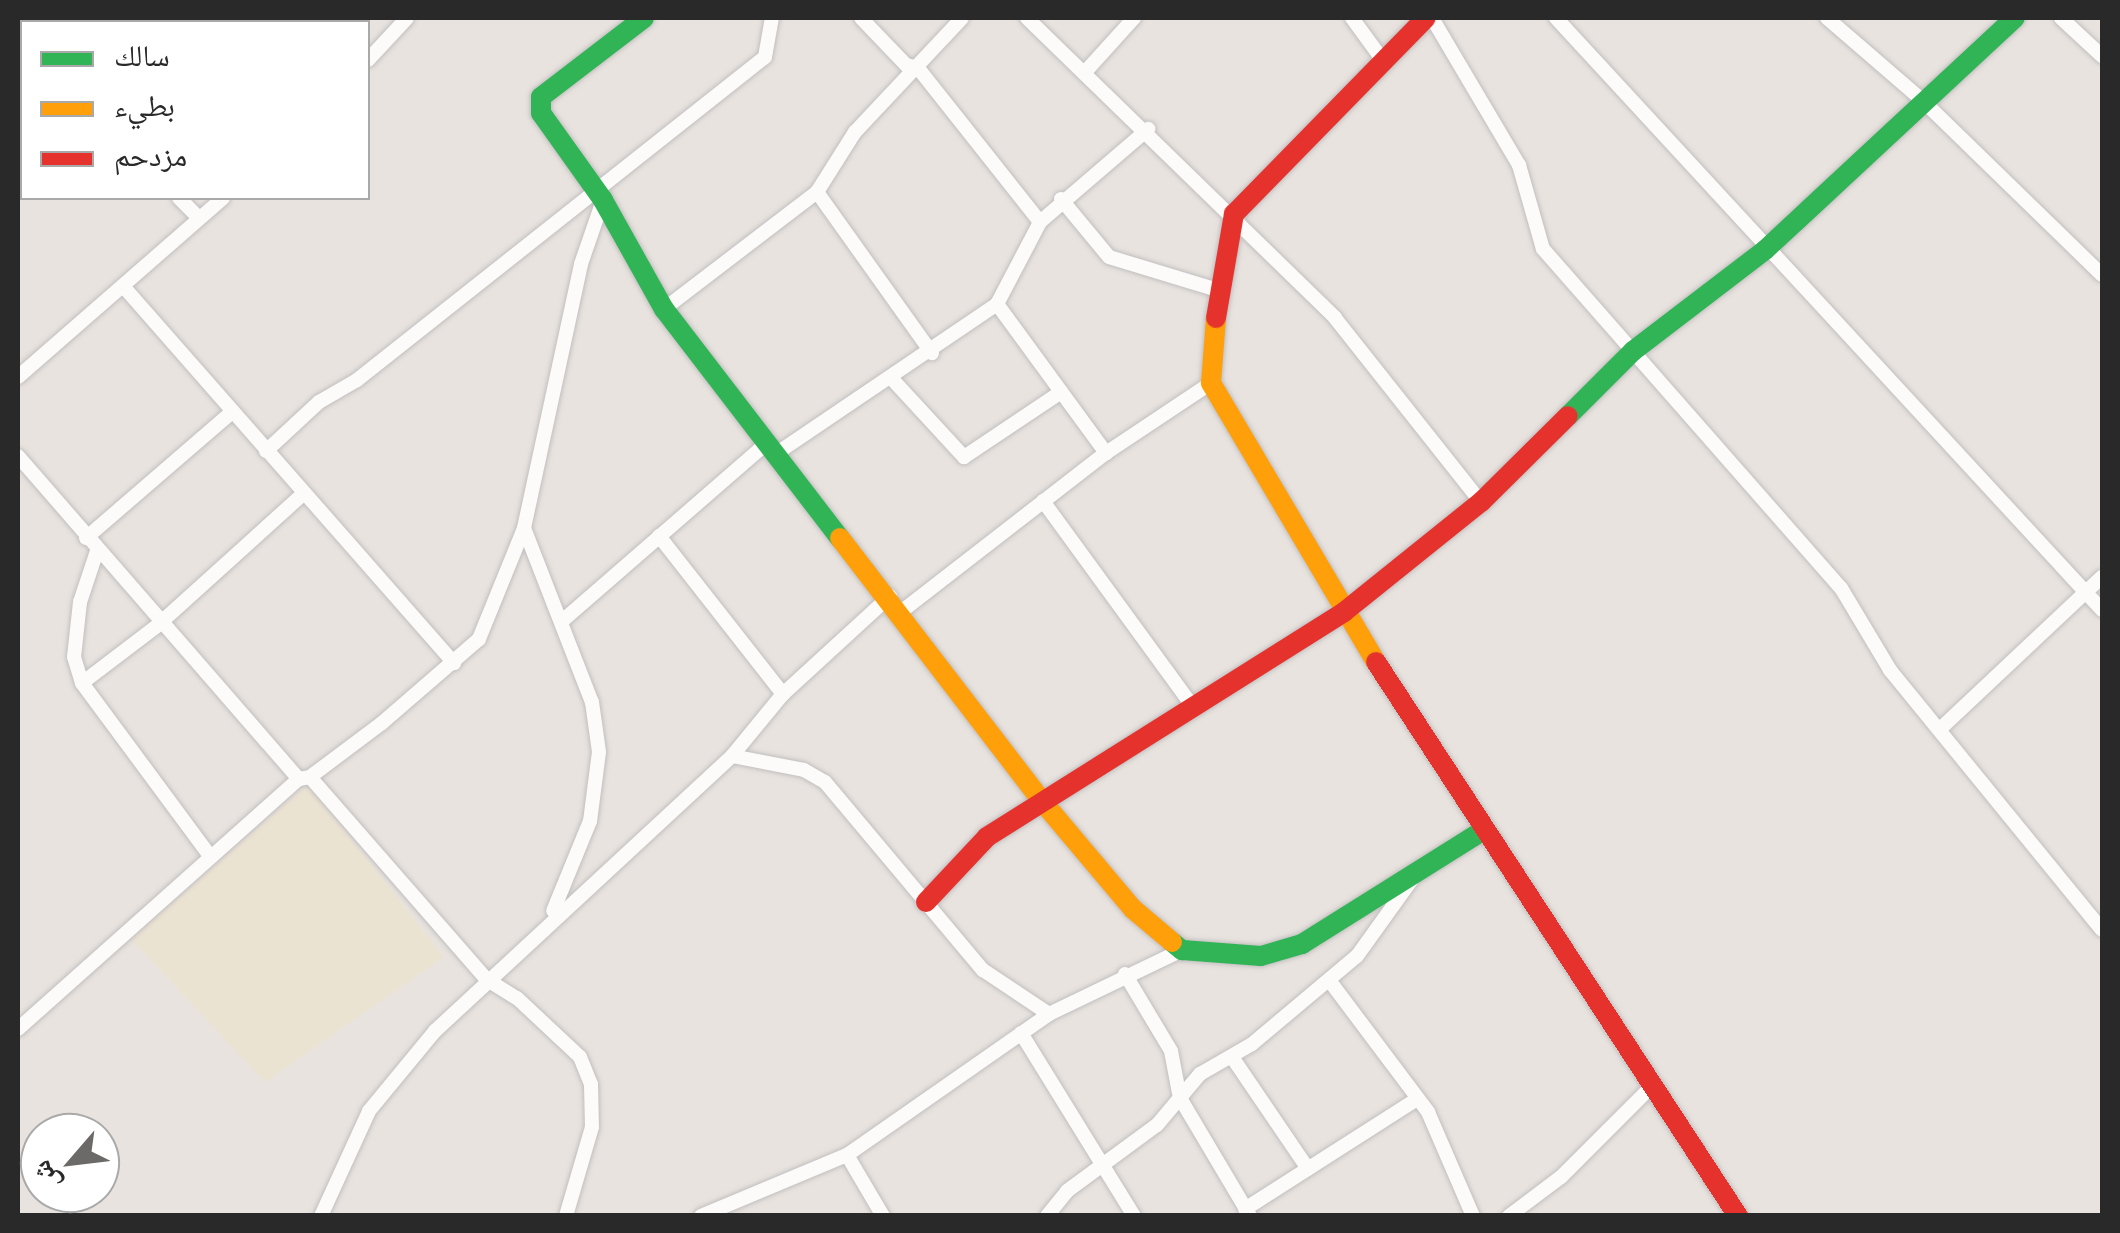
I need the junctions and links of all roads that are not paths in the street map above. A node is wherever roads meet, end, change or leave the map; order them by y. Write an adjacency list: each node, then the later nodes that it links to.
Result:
1 (407, 18): 15 (street)
2 (644, 18): 22 (street)
3 (772, 18): 22 (street)
4 (860, 18): 17 (street)
5 (962, 18): 17 (street)
6 (1027, 18): 18 (street)
7 (1134, 18): 18 (street)
8 (1352, 18): 16 (street)
9 (1429, 18): 16 (street); 35 (street)
10 (1556, 18): 29 (street)
11 (1827, 18): 19 (street)
12 (2014, 18): 19 (street)
13 (2061, 18): 14 (street)
14 (2102, 56)
15 (370, 58)
16 (1382, 60): 26 (street)
17 (918, 68): 21 (street); 28 (street)
18 (1086, 71): 20 (street)
19 (1921, 99): 29 (street); 30 (street)
20 (1148, 129): 25 (street); 26 (street)
21 (817, 192): 34 (street); 36 (street)
22 (599, 195): 34 (street); 43 (street); 49 (street)
23 (181, 200): 27 (street)
24 (220, 200): 27 (street)
25 (1060, 200): 28 (street); 32 (street)
26 (1234, 214): 32 (street); 48 (street)
27 (199, 218): 31 (street)
28 (1040, 222): 33 (street)
29 (1765, 250): 35 (street); 54 (street)
30 (2102, 275)
31 (124, 286): 37 (street); 41 (street)
32 (1220, 291): 39 (street)
33 (998, 304): 36 (street); 40 (street)
34 (664, 309): 42 (street)
35 (1634, 352): 48 (street); 64 (street)
36 (932, 353): 38 (street)
37 (18, 377)
38 (893, 380): 40 (street); 42 (street)
39 (1211, 383): 44 (street); 57 (street)
40 (1061, 392): 44 (street)
41 (232, 412): 43 (street); 51 (street)
42 (773, 447): 50 (street); 55 (street)
43 (266, 451): 46 (street)
44 (1106, 453): 47 (street)
45 (18, 456): 51 (street)
46 (303, 494): 59 (street); 60 (street)
47 (1043, 501): 55 (street); 63 (street)
48 (1481, 502): 57 (street)
49 (524, 528): 58 (street); 60 (street)
50 (659, 536): 58 (street); 62 (street)
51 (86, 538): 52 (street)
52 (97, 551): 59 (street); 61 (street)
53 (2102, 577): 54 (street)
54 (2086, 592): 56 (street); 64 (street)
55 (896, 603): 62 (street); 67 (street)
56 (2102, 610)
57 (1344, 612): 63 (street); 68 (street)
58 (561, 622): 72 (street)
59 (158, 625): 61 (street); 66 (street)
60 (454, 663): 66 (street)
61 (82, 683): 69 (street)
62 (783, 694): 65 (street)
63 (1192, 707): 67 (street)
64 (1941, 728): 73 (street)
65 (732, 756): 71 (street); 72 (street)
66 (305, 778): 69 (street); 76 (street)
67 (1042, 801): 71 (street); 74 (street)
68 (1485, 830): 70 (street); 82 (street)
69 (210, 856): 79 (street)
70 (1417, 872): 74 (street); 77 (street)
71 (926, 902): 78 (street)
72 (550, 918): 76 (street)
73 (2102, 930)
74 (1182, 950): 75 (street)
75 (1125, 974): 78 (street); 83 (street)
76 (486, 980): 89 (street); 90 (street)
77 (1329, 980): 81 (street); 84 (street)
78 (1048, 1014): 80 (street)
79 (18, 1029)
80 (1021, 1032): 85 (street); 86 (street)
81 (1232, 1058): 83 (street); 87 (street)
82 (1654, 1084): 96 (street); 97 (street)
83 (1180, 1098): 86 (street); 88 (street)
84 (1418, 1099): 87 (street); 95 (street)
85 (847, 1155): 91 (street); 92 (street)
86 (1105, 1165): 93 (street); 94 (street)
87 (1308, 1169): 88 (street)
88 (1247, 1212)
89 (321, 1216)
90 (566, 1216)
91 (701, 1216)
92 (883, 1216)
93 (1046, 1216)
94 (1134, 1216)
95 (1474, 1216)
96 (1509, 1216)
97 (1738, 1216)

